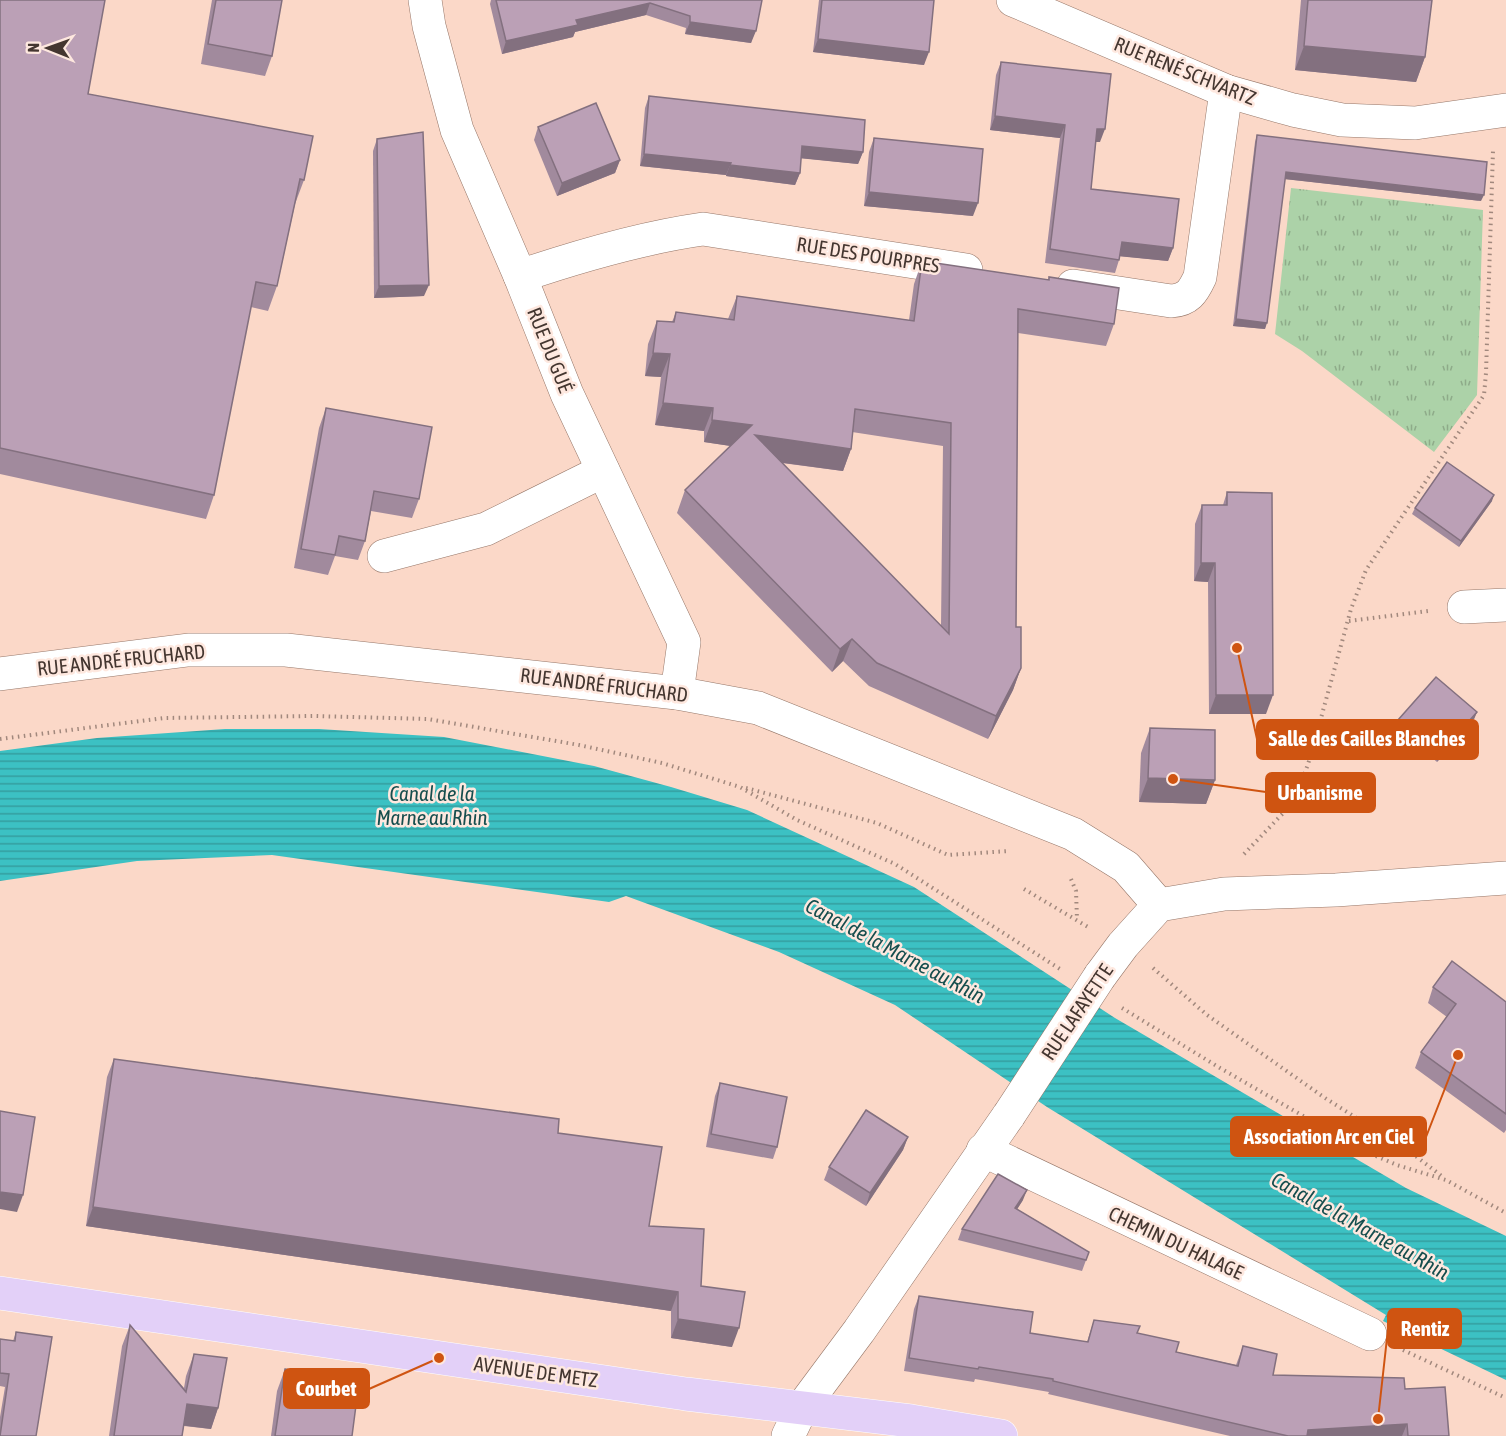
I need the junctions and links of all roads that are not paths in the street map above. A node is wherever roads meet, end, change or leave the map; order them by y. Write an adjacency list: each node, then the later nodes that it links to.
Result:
1 (425, 0): 6 (street, RUE DU GUÉ)
2 (1013, 0): 3 (street, RUE RENÉ SCHVARTZ)
3 (1226, 91): 4 (street, RUE RENÉ SCHVARTZ); 7 (street)
4 (1500, 111)
5 (995, 274): 6 (street, RUE DES POURPRES)
6 (520, 276): 8 (street, RUE DU GUÉ)
7 (1042, 282)
8 (603, 471): 9 (street); 13 (street, RUE DU GUÉ)
9 (384, 556)
10 (1506, 605): 11 (street)
11 (1464, 607)
12 (0, 674): 13 (street, RUE ANDRÉ FRUCHARD)
13 (677, 693): 15 (street, RUE ANDRÉ FRUCHARD)
14 (1506, 878): 15 (street)
15 (1159, 905): 16 (street, RUE LAFAYETTE, bridge)
16 (982, 1150): 18 (street, CHEMIN DU HALAGE); 19 (street, RUE LAFAYETTE)
17 (0, 1293): 19 (main road, AVENUE DE METZ)
18 (1370, 1334)
19 (795, 1422): 20 (main road, AVENUE DE METZ)
20 (1001, 1436)

